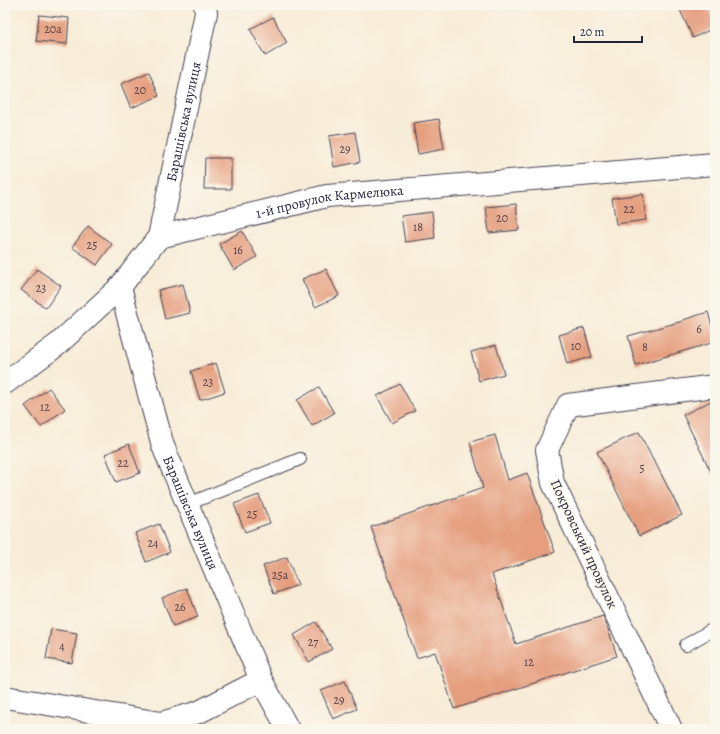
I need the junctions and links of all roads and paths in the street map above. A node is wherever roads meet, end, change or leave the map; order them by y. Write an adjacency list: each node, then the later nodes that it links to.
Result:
1 (211, 8): 3 (street, Барашівська вулиця)
2 (715, 164): 3 (street, 1-й провулок Кармелюка)
3 (159, 237): 4 (street)
4 (120, 287): 5 (street); 8 (street, Барашівська вулиця)
5 (5, 383)
6 (715, 386): 14 (street, Покровський провулок)
7 (300, 459): 8 (lane)
8 (188, 504): 11 (street, Барашівська вулиця)
9 (715, 628): 10 (lane)
10 (686, 645)
11 (261, 680): 12 (street); 13 (street, Барашівська вулиця)
12 (5, 697)
13 (288, 729)
14 (671, 729)

